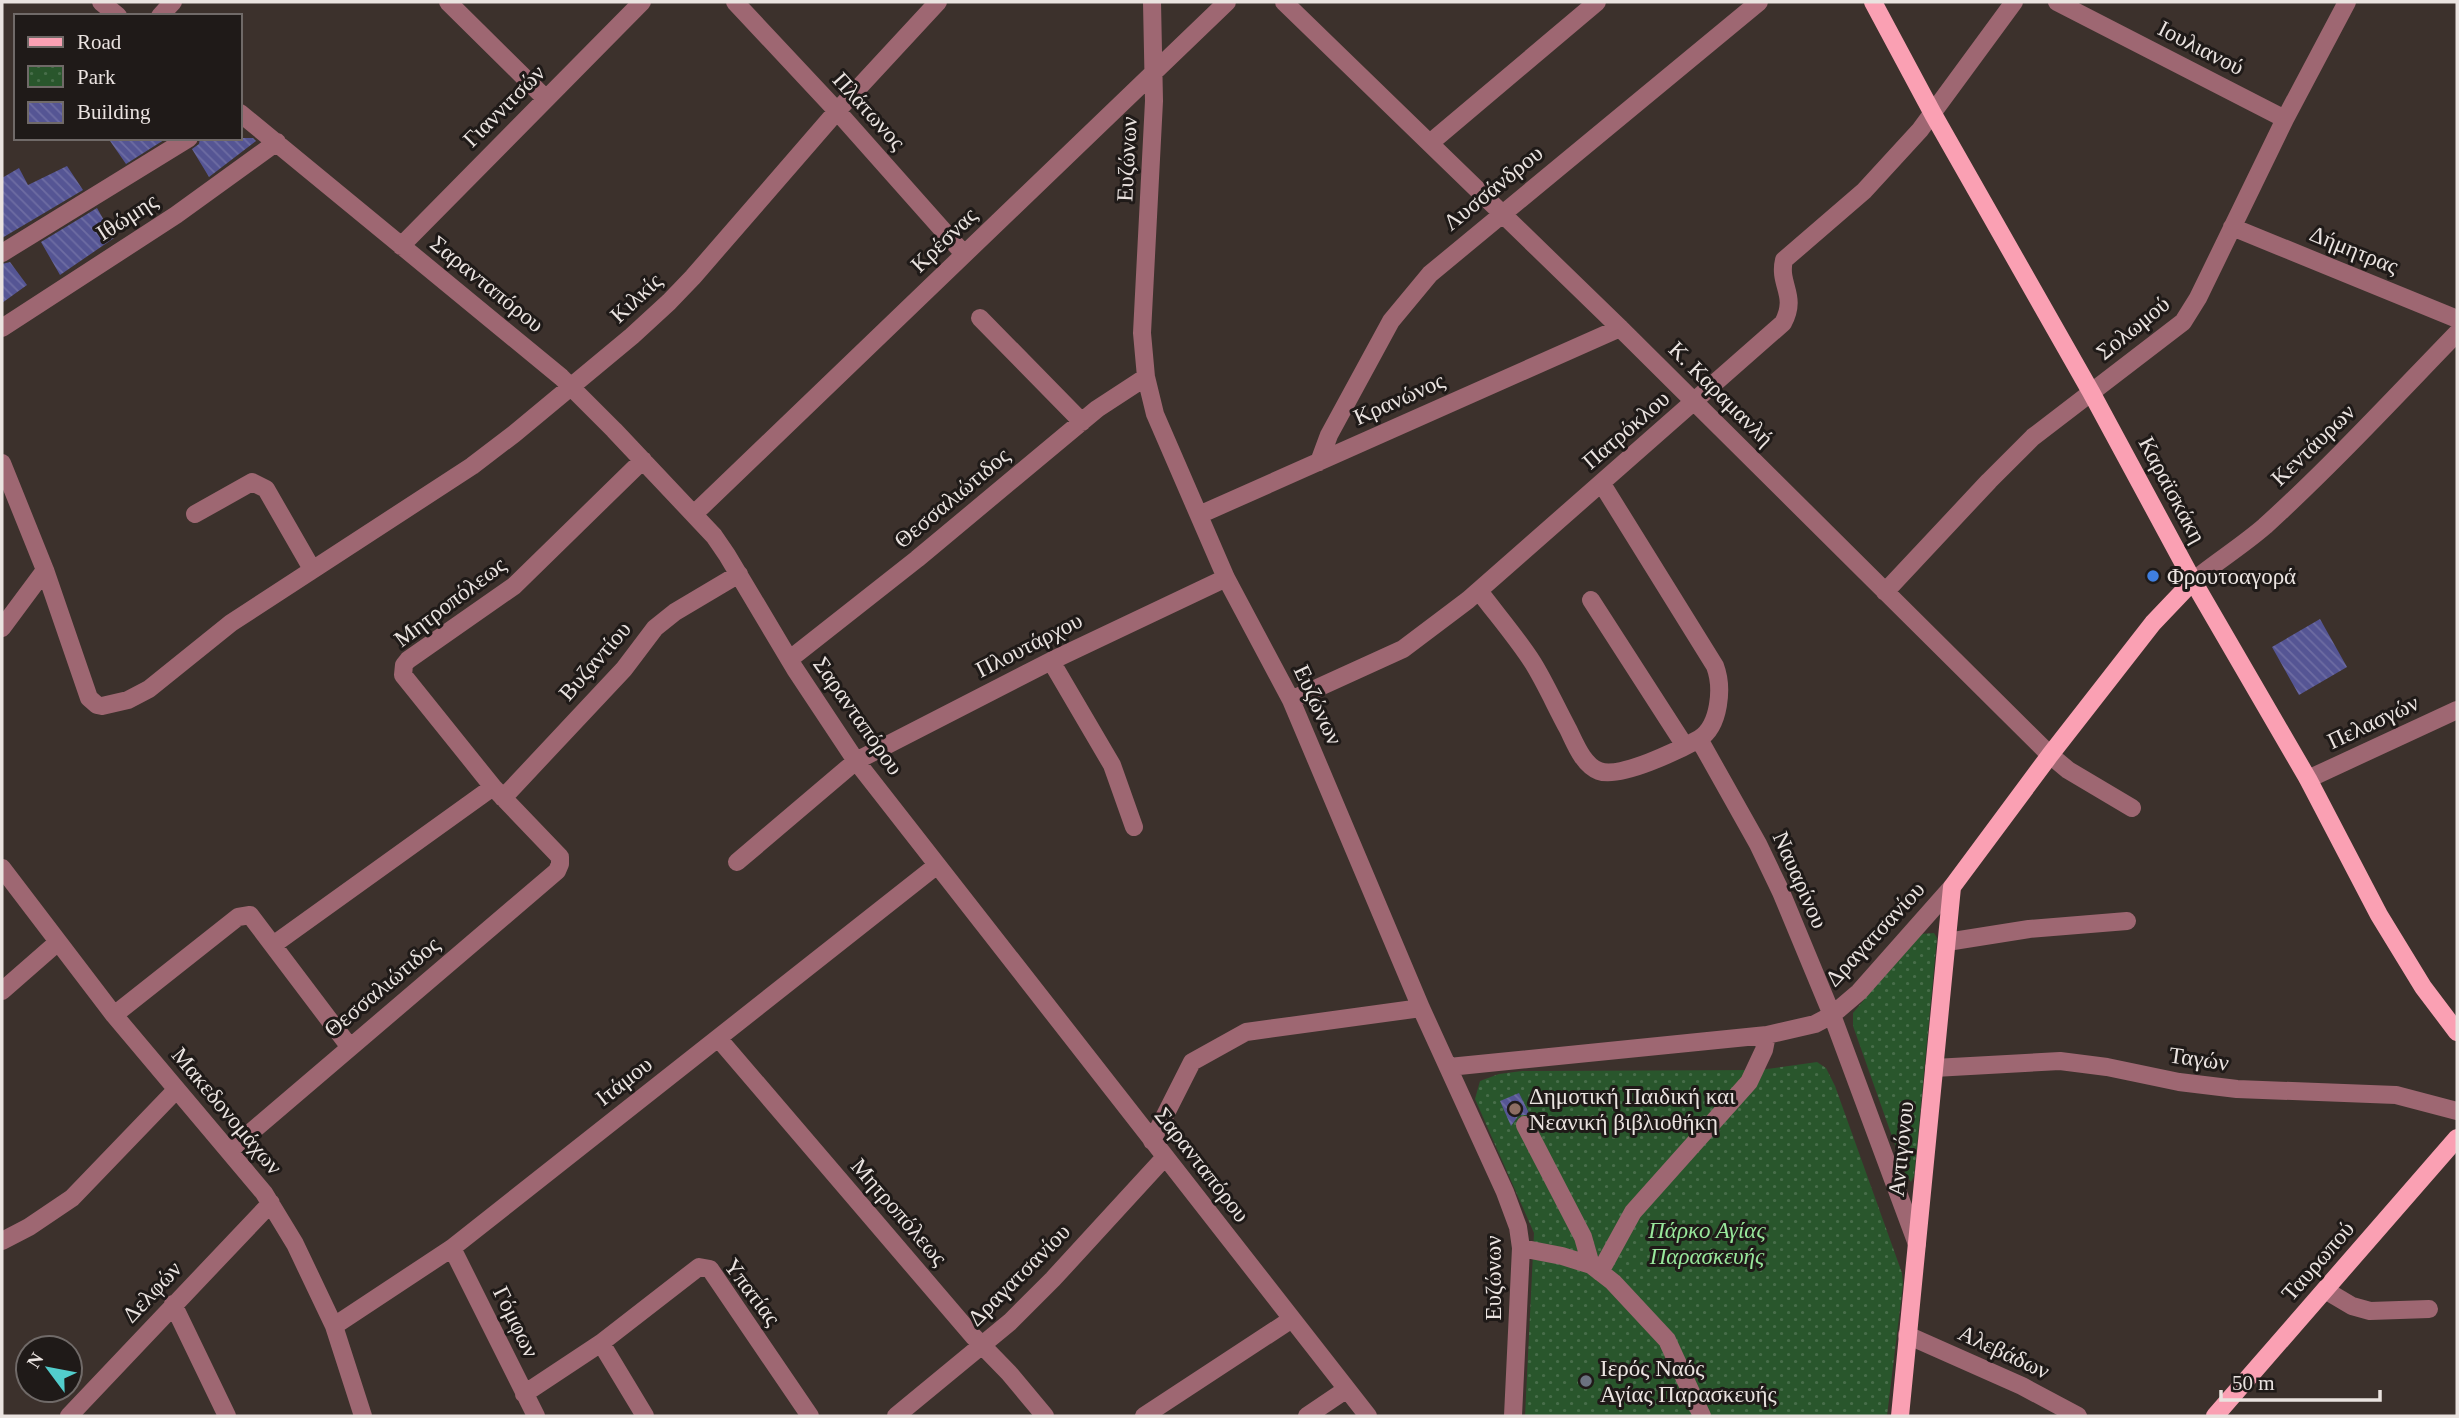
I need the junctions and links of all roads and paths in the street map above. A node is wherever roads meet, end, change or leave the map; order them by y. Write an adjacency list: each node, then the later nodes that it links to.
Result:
1 (101, 2): 15 (street)
2 (448, 2): 17 (street)
3 (642, 2): 17 (street, Γιαννιτσών)
4 (735, 2): 18 (street, Πλάτωνος)
5 (938, 2): 18 (street, Κιλκίς)
6 (1152, 2): 16 (street, Ευζώνων)
7 (1227, 2): 16 (street, Κρέσνας)
8 (1284, 2): 24 (street, Κ. Καραμανλή)
9 (1597, 2): 24 (street)
10 (1759, 2): 25 (street, Λυσσάνδρου)
11 (1873, 2): 19 (main road, Καραϊσκάκη)
12 (2014, 2): 19 (street, Πατρόκλου)
13 (2057, 2): 21 (street, Ιουλιανού)
14 (2347, 2): 21 (street, Σολωμού)
15 (116, 14)
16 (1155, 71): 29 (street, Κρέσνας); 35 (street, Ευζώνων)
17 (545, 99): 27 (street, Γιαννιτσών)
18 (837, 111): 29 (street, Πλάτωνος); 36 (street, Κιλκίς)
19 (1933, 114): 37 (main road, Καραϊσκάκη); 38 (street, Πατρόκλου)
20 (242, 115): 23 (street, Σαρανταπόρου)
21 (2285, 119): 26 (street, Σολωμού)
22 (186, 140): 28 (street)
23 (277, 142): 27 (street, Σαρανταπόρου); 32 (street, Ιθώμης)
24 (1430, 144): 25 (street, Κ. Καραμανλή)
25 (1502, 213): 33 (street, Κ. Καραμανλή); 41 (street, Λυσσάνδρου)
26 (2232, 227): 31 (street, Δήμητρας); 37 (street, Σολωμού)
27 (401, 246): 36 (street, Σαρανταπόρου)
28 (2, 253)
29 (964, 254): 45 (street, Κρέσνας)
30 (980, 318): 39 (street)
31 (2457, 319)
32 (2, 328)
33 (1620, 328): 38 (street, Κ. Καραμανλή); 41 (street, Κρανώνος)
34 (2457, 333): 51 (street, Κεντάυρων)
35 (1146, 377): 39 (street, Θεσσαλιώτιδος); 46 (street, Ευζώνων)
36 (570, 386): 40 (street, Σαρανταπόρου); 47 (street, Κιλκίς)
37 (2091, 392): 51 (main road, Καραϊσκάκη); 53 (street, Σολωμού)
38 (1695, 403): 43 (street, Πατρόκλου); 53 (street, Κ. Καραμανλή)
39 (1082, 422): 56 (street, Θεσσαλιώτιδος)
40 (643, 460): 45 (street, Σαρανταπόρου); 64 (street, Μητροπόλεως)
41 (1319, 462): 46 (street, Κρανώνος)
42 (2, 463): 48 (street)
43 (1602, 484): 52 (street, Πατρόκλου); 60 (street)
44 (195, 514): 47 (street)
45 (694, 514): 49 (street, Σαρανταπόρου)
46 (1199, 515): 50 (street, Ευζώνων)
47 (312, 569): 48 (street, Κιλκίς)
48 (45, 570): 55 (street)
49 (739, 574): 56 (street, Σαρανταπόρου); 64 (street, Βυζαντίου)
50 (1226, 578): 57 (street, Πλουτάρχου); 58 (street, Ευζώνων)
51 (2193, 581): 61 (main road, Δραγατσανίου); 63 (main road, Καραϊσκάκη)
52 (1479, 591): 58 (street, Πατρόκλου); 60 (street)
53 (1885, 592): 61 (street, Κ. Καραμανλή)
54 (1591, 600): 60 (street, Ναυαρίνου)
55 (2, 628)
56 (789, 659): 62 (street, Σαρανταπόρου)
57 (1051, 661): 62 (street, Πλουτάρχου); 66 (street)
58 (1292, 700): 77 (street, Ευζώνων)
59 (2457, 710): 63 (street, Πελασγών)
60 (1692, 742): 78 (street, Ναυαρίνου)
61 (2050, 755): 65 (street, Κ. Καραμανλή); 71 (main road, Δραγατσανίου)
62 (856, 761): 68 (street, Πλουτάρχου); 69 (street, Σαρανταπόρου)
63 (2308, 779): 80 (main road, Καραϊσκάκη)
64 (498, 793): 67 (street, Μητροπόλεως); 75 (street, Βυζαντίου)
65 (2132, 808)
66 (1134, 827)
67 (560, 857): 83 (street, Θεσσαλιώτιδος)
68 (737, 862)
69 (936, 866): 82 (street, Ιτάμου); 90 (street, Σαρανταπόρου)
70 (2, 868): 73 (street, Μακεδονομάχων)
71 (1952, 887): 74 (main road, Αντιγόνου); 78 (street, Δραγατσανίου)
72 (2127, 921): 74 (street)
73 (58, 942): 76 (street); 79 (street, Μακεδονομάχων)
74 (1947, 942): 85 (main road, Αντιγόνου)
75 (273, 945): 79 (street); 83 (street)
76 (2, 991)
77 (1421, 1008): 84 (street, Ευζώνων); 90 (street)
78 (1832, 1015): 81 (street, Δραγατσανίου); 95 (street, Ναυαρίνου)
79 (114, 1016): 86 (street, Μακεδονομάχων)
80 (2457, 1032)
81 (1767, 1035): 84 (street, Δραγατσανίου); 98 (street)
82 (718, 1038): 96 (street, Ιτάμου); 106 (street, Μητροπόλεως)
83 (349, 1046): 91 (street, Θεσσαλιώτιδος)
84 (1449, 1067): 97 (street, Ευζώνων)
85 (1934, 1068): 87 (street, Ταγών); 95 (main road, Αντιγόνου)
86 (176, 1090): 91 (street, Μακεδονομάχων); 94 (street)
87 (2457, 1111)
88 (1525, 1125): 98 (street)
89 (2457, 1138): 99 (main road, Ταυρωπού)
90 (1152, 1141): 92 (street, Σαρανταπόρου)
91 (229, 1151): 93 (street, Μακεδονομάχων)
92 (1164, 1157): 102 (street, Σαρανταπόρου); 106 (street, Δραγατσανίου)
93 (271, 1203): 100 (street, Δελφών); 103 (street, Μακεδονομάχων)
94 (2, 1241)
95 (1917, 1244): 104 (main road, Αντιγόνου)
96 (452, 1248): 103 (street, Ιτάμου); 108 (street, Γόμφων)
97 (1521, 1248): 98 (street); 120 (street, Ευζώνων)
98 (1596, 1268): 121 (street)
99 (2325, 1290): 101 (street); 124 (main road, Ταυρωπού)
100 (173, 1304): 109 (street, Δελφών); 110 (street)
101 (2429, 1310)
102 (1292, 1319): 107 (street, Σαρανταπόρου); 117 (street)
103 (334, 1326): 111 (street, Μακεδονομάχων)
104 (1908, 1335): 122 (main road, Αντιγόνου); 123 (street, Αλεβάδων)
105 (601, 1343): 108 (street, Υπατίας); 113 (street); 114 (street, Υπατίας)
106 (982, 1345): 115 (street, Δραγατσανίου); 116 (street, Μητροπόλεως)
107 (1347, 1389): 118 (street); 119 (street, Σαρανταπόρου)
108 (524, 1394): 112 (street, Γόμφων)
109 (69, 1416)
110 (227, 1416)
111 (363, 1416)
112 (536, 1416)
113 (645, 1416)
114 (810, 1416)
115 (896, 1416)
116 (1045, 1416)
117 (1144, 1416)
118 (1307, 1416)
119 (1368, 1416)
120 (1513, 1416)
121 (1702, 1416)
122 (1900, 1416)
123 (2078, 1416)
124 (2215, 1416)

